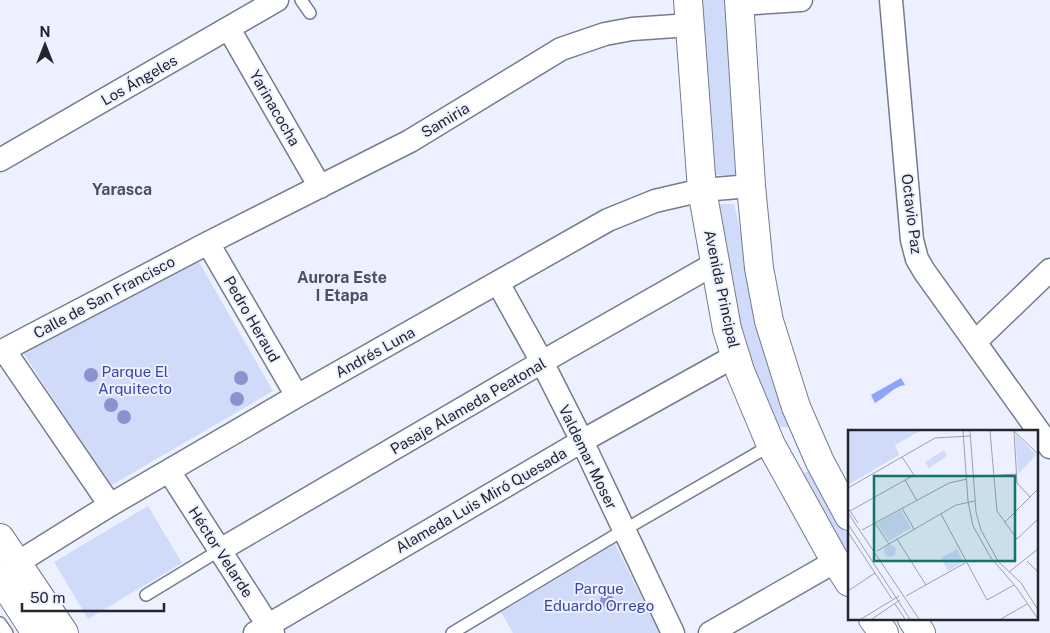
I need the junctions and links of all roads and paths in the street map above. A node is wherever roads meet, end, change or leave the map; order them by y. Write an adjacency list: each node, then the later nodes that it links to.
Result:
1 (277, 0): 8 (street, Los Ángeles)
2 (301, 0): 7 (lane)
3 (801, 0): 5 (street)
4 (892, 0): 17 (street, Octavio Paz)
5 (739, 2): 10 (main road)
6 (689, 13): 11 (street, Samiria); 12 (main road, Avenida Principal)
7 (310, 14)
8 (229, 28): 9 (street, Los Ángeles); 11 (street, Yarinacocha)
9 (0, 160)
10 (751, 186): 12 (street, Andrés Luna); 24 (main road)
11 (320, 187): 13 (street, Samiria)
12 (702, 190): 14 (main road, Avenida Principal); 16 (street, Andrés Luna)
13 (208, 243): 18 (street, Calle de San Francisco); 21 (street, Pedro Heraud)
14 (716, 263): 19 (main road, Avenida Principal); 20 (street, Pasaje Alameda Peatonal)
15 (1050, 270): 17 (street)
16 (498, 283): 20 (street, Valdemar Moser); 21 (street, Andrés Luna)
17 (975, 342): 23 (street, Octavio Paz)
18 (2, 351): 29 (street)
19 (736, 356): 25 (street, Alameda Luis Miró Quesada); 27 (main road, Avenida Principal)
20 (542, 362): 25 (street, Valdemar Moser); 33 (street, Pasaje Alameda Peatonal)
21 (297, 396): 28 (street, Andrés Luna)
22 (1038, 430): 26 (street, Octavio Paz)
23 (1038, 430)
24 (809, 438): 27 (main road); 30 (main road)
25 (582, 441): 31 (street, Valdemar Moser); 40 (street, Alameda Luis Miró Quesada)
26 (1050, 447)
27 (774, 450): 31 (lane); 35 (main road, Avenida Principal)
28 (169, 471): 29 (street, Andrés Luna); 33 (street, Héctor Velarde)
29 (110, 505): 34 (street, Andrés Luna)
30 (848, 514)
31 (624, 530): 44 (lane); 45 (street, Valdemar Moser)
32 (0, 538): 34 (main road)
33 (220, 550): 36 (lane); 40 (street, Héctor Velarde)
34 (9, 570): 42 (main road); 43 (main road)
35 (842, 571): 46 (street)
36 (146, 595)
37 (874, 620): 47 (main road)
38 (913, 620): 48 (main road)
39 (0, 623): 41 (lane)
40 (266, 630)
41 (7, 633)
42 (36, 633)
43 (64, 633)
44 (452, 633)
45 (673, 633)
46 (710, 633)
47 (884, 633)
48 (921, 633)

